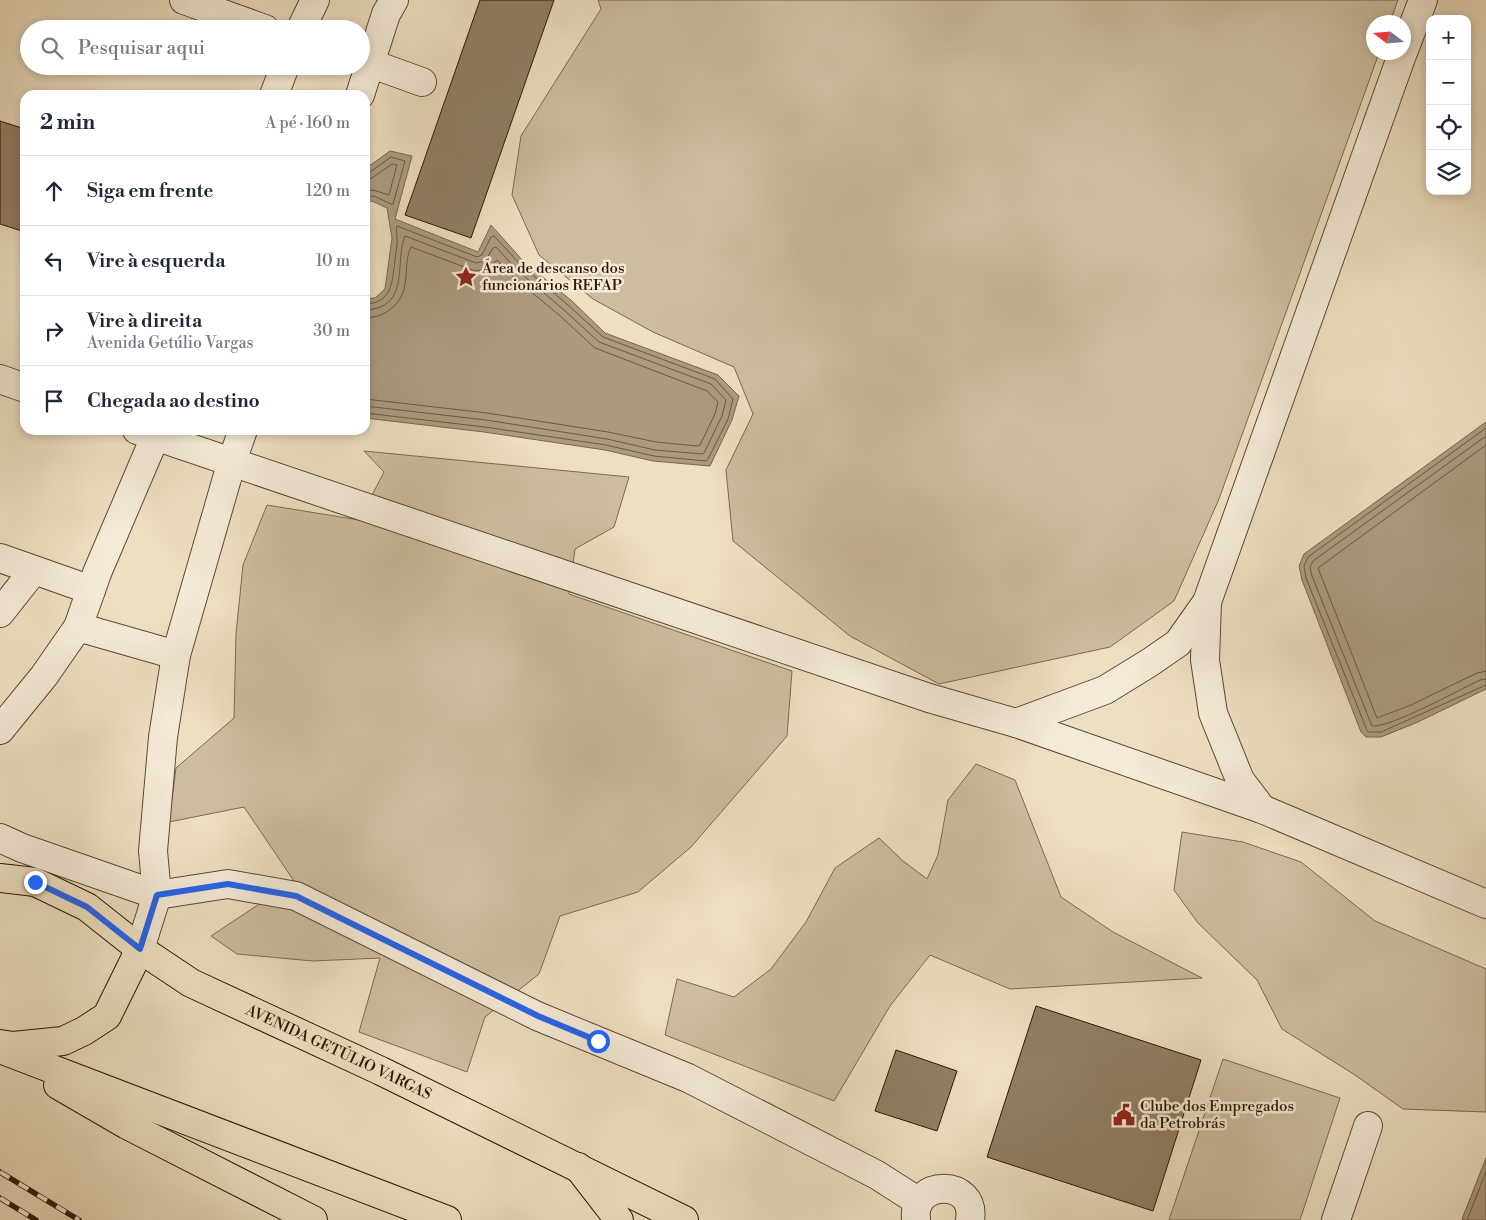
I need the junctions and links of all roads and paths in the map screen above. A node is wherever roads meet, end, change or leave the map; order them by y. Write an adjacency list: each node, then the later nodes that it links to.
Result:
1 (184, 0): 5 (lane)
2 (315, 0): 6 (lane)
3 (394, 0): 8 (lane)
4 (1423, 0): 7 (lane)
5 (240, 20)
6 (305, 20)
7 (1411, 31)
8 (370, 52)
9 (1400, 60): 25 (lane)
10 (370, 62): 13 (lane)
11 (282, 75): 14 (lane)
12 (364, 75): 15 (lane)
13 (422, 82)
14 (276, 90)
15 (361, 90)
16 (0, 378): 17 (lane)
17 (20, 386)
18 (149, 435): 24 (lane)
19 (158, 435): 21 (lane)
20 (241, 435): 21 (lane)
21 (232, 461): 28 (lane); 29 (lane)
22 (0, 558): 23 (lane)
23 (34, 570): 24 (lane); 26 (lane)
24 (91, 590): 27 (lane)
25 (1207, 602): 29 (lane); 31 (lane)
26 (0, 613)
27 (78, 627): 28 (lane); 30 (lane)
28 (176, 655): 34 (lane)
29 (1016, 723): 31 (lane)
30 (0, 730)
31 (1262, 809): 35 (lane)
32 (0, 838): 34 (lane)
33 (0, 878): 36 (main road, AVENIDA GETÚLIO VARGAS)
34 (157, 895): 36 (lane); 41 (lane)
35 (1486, 904)
36 (140, 949): 37 (main road); 40 (main road, AVENIDA GETÚLIO VARGAS)
37 (0, 1044)
38 (0, 1051): 42 (main road); 43 (main road)
39 (1368, 1126): 47 (lane)
40 (578, 1167): 44 (main road); 45 (main road, AVENIDA GETÚLIO VARGAS)
41 (917, 1211): 46 (lane)
42 (313, 1220)
43 (447, 1220)
44 (619, 1220)
45 (684, 1220)
46 (970, 1220)
47 (1336, 1220)

